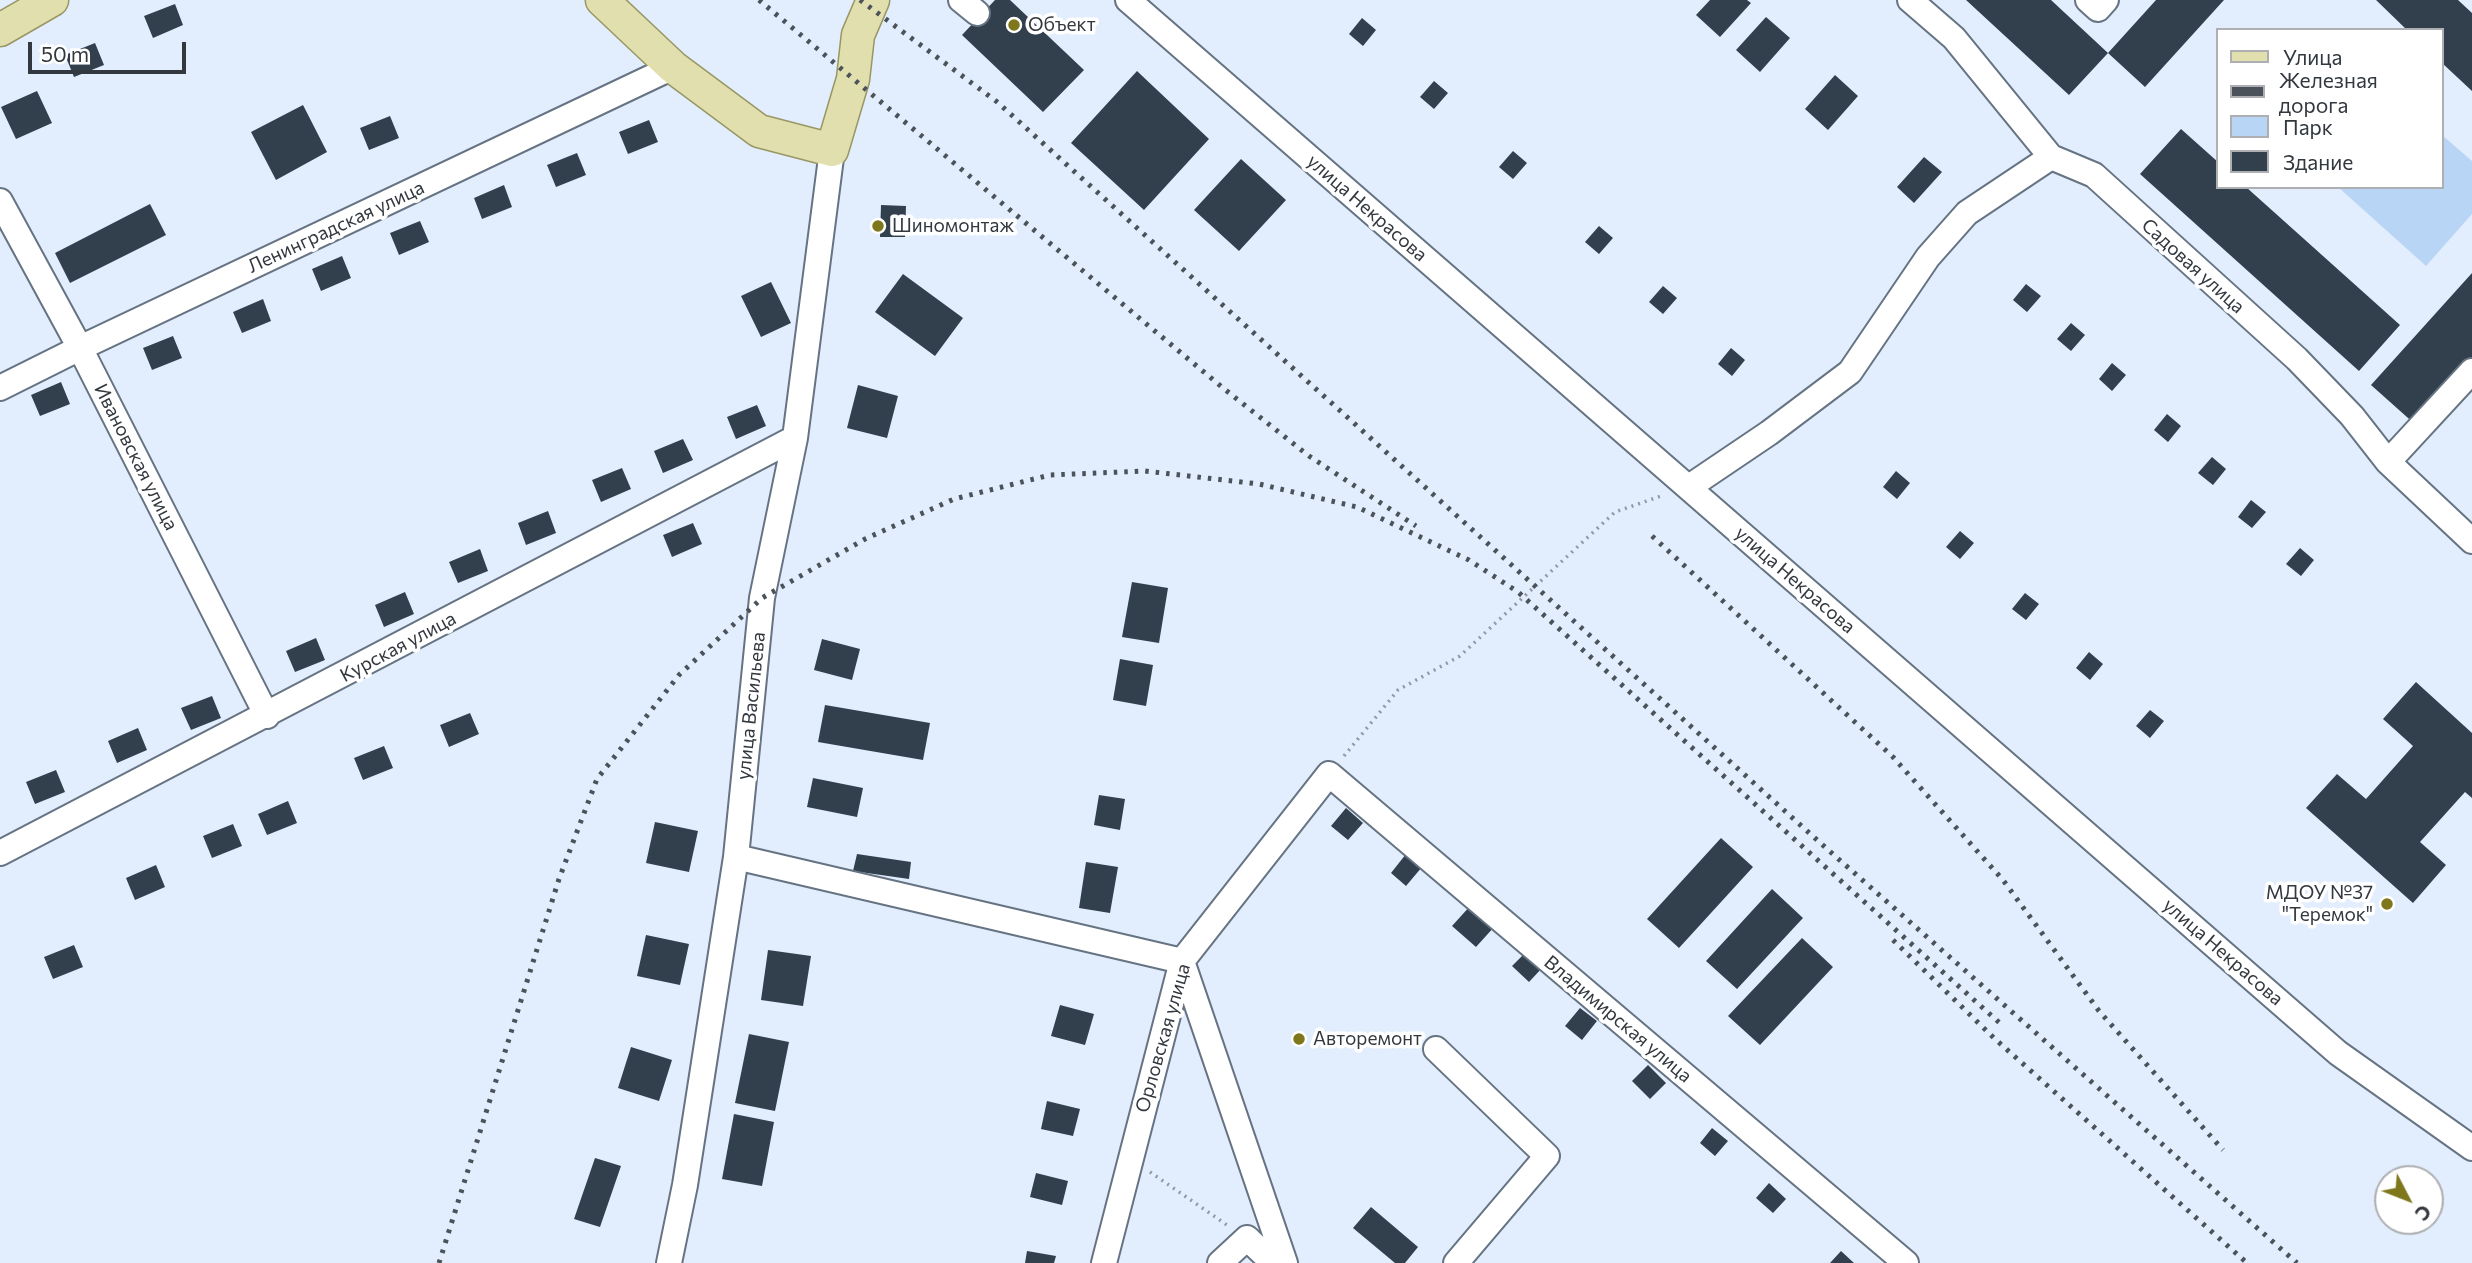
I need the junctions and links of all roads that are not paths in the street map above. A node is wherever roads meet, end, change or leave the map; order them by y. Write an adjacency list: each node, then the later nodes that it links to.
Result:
1 (52, 0): 8 (main road)
2 (603, 0): 9 (main road)
3 (873, 0): 10 (main road)
4 (1128, 0): 18 (street, улица Некрасова)
5 (1910, 0): 11 (street, Садовая улица)
6 (2088, 0): 7 (street)
7 (2106, 0)
8 (0, 30)
9 (673, 67): 10 (main road); 13 (street, Ленинградская улица)
10 (832, 150): 16 (street, улица Васильева)
11 (2051, 157): 17 (street, Садовая улица); 18 (street)
12 (0, 201): 13 (street, Ивановская улица)
13 (80, 348): 15 (street, Ленинградская улица); 20 (street, Ивановская улица)
14 (2472, 371): 17 (street)
15 (0, 388)
16 (795, 438): 20 (street, Курская улица); 23 (street, улица Васильева)
17 (2388, 462): 19 (street, Садовая улица)
18 (1689, 487): 26 (street, улица Некрасова)
19 (2472, 541)
20 (267, 716): 22 (street, Курская улица)
21 (1329, 774): 24 (street, Орловская улица); 33 (street, Владимирская улица)
22 (0, 853)
23 (736, 857): 24 (street); 27 (street, улица Васильева)
24 (1182, 961): 28 (street, Орловская улица); 31 (street)
25 (1436, 1049): 32 (street)
26 (2472, 1148)
27 (669, 1263)
28 (1104, 1263)
29 (1220, 1263): 30 (street)
30 (1273, 1263)
31 (1284, 1263)
32 (1455, 1263)
33 (1906, 1263)

